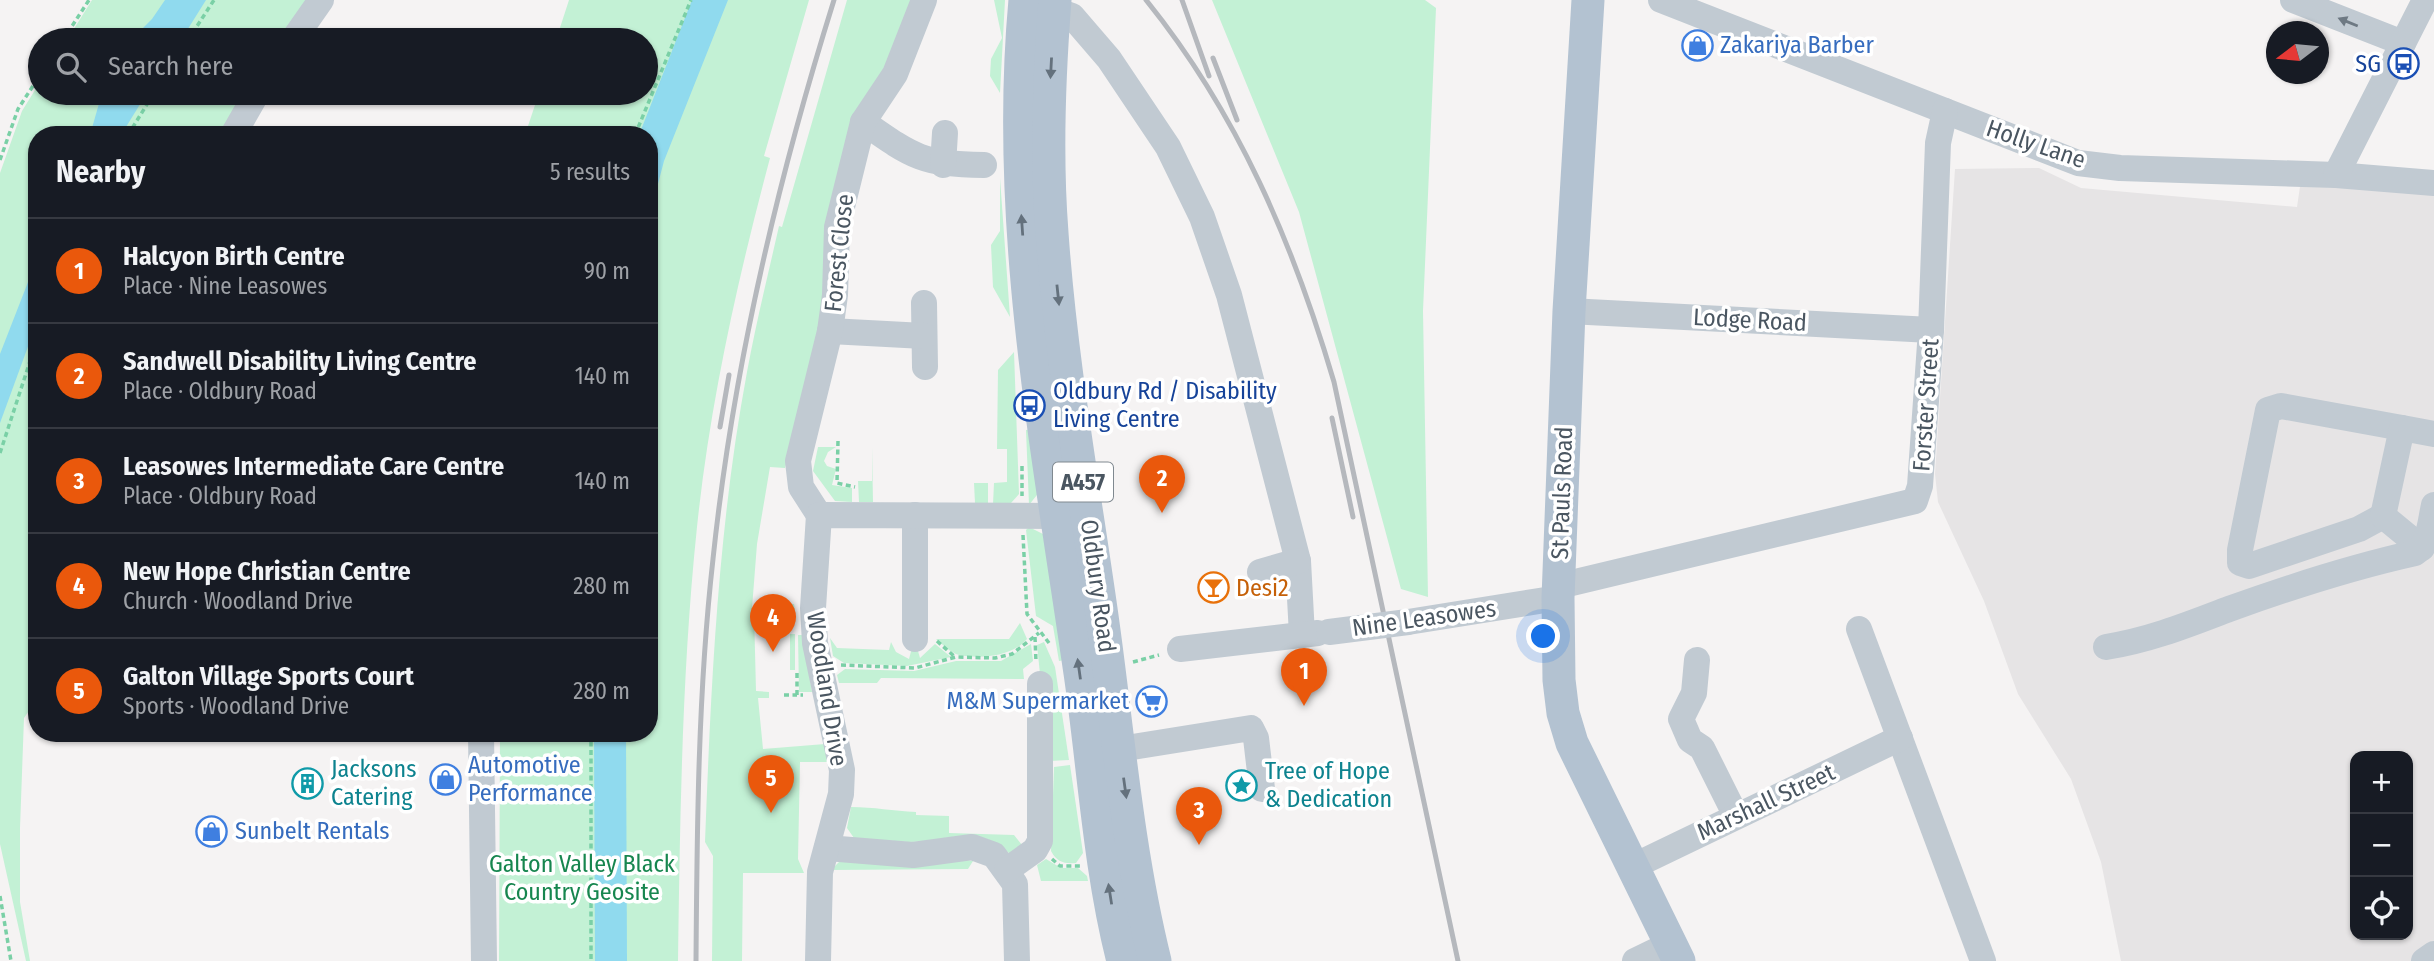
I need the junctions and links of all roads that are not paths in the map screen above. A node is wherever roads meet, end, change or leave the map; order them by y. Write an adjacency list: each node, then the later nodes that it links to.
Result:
1 (321, 0): 8 (street)
2 (924, 0): 12 (street, Forest Close)
3 (1588, 0): 20 (main road, St Pauls Road)
4 (1661, 0): 11 (street, Holly Lane)
5 (2293, 0): 9 (street, one-way to 5)
6 (2425, 0): 9 (street)
7 (1045, 3): 30 (main road, Oldbury Road / A457, one-way to 7); 33 (street); 45 (main road, Oldbury Road / A457, one-way to 45)
8 (301, 28)
9 (2403, 43): 17 (street)
10 (250, 105): 13 (street)
11 (1945, 111): 17 (street, Holly Lane); 21 (street, Forster Street)
12 (863, 122): 15 (street); 22 (street, Forest Close)
13 (238, 126)
14 (945, 133): 15 (street)
15 (943, 165): 16 (street)
16 (984, 166)
17 (2336, 174): 18 (street, Holly Lane)
18 (2434, 183)
19 (923, 303): 23 (street)
20 (1569, 311): 21 (street, Lodge Road); 35 (main road, St Pauls Road)
21 (1931, 330): 35 (street, Forster Street)
22 (830, 331): 23 (street); 28 (street, Forest Close)
23 (924, 336): 24 (street)
24 (925, 367)
25 (2402, 428): 26 (street); 31 (street); 31 (street)
26 (2434, 434)
27 (2434, 505): 32 (street)
28 (819, 515): 29 (street); 48 (street, Woodland Drive)
29 (915, 515): 30 (street); 38 (street)
30 (1058, 516): 56 (main road, Oldbury Road / A457, one-way to 30)
31 (2383, 516): 32 (street)
32 (2422, 548): 39 (street)
33 (1298, 561): 34 (street); 37 (street)
34 (1260, 572)
35 (1558, 592): 37 (street, Nine Leasowes, bridge); 49 (main road, St Pauls Road)
36 (1859, 629): 43 (street)
37 (1302, 635): 40 (street, Nine Leasowes)
38 (915, 639)
39 (2106, 647)
40 (1180, 649)
41 (1697, 660): 47 (street)
42 (1040, 684): 50 (street)
43 (1900, 738): 47 (street, Marshall Street); 59 (street)
44 (481, 742): 53 (street)
45 (1120, 749): 46 (street); 57 (main road, Oldbury Road / A457, one-way to 57)
46 (1262, 789)
47 (1736, 816): 49 (street, Marshall Street)
48 (827, 848): 50 (street); 54 (street, Woodland Drive)
49 (1632, 867): 51 (main road, St Pauls Road)
50 (1007, 870): 55 (street)
51 (1674, 952): 58 (street)
52 (2434, 954): 60 (street)
53 (484, 961)
54 (818, 961)
55 (1017, 961)
56 (1124, 961)
57 (1155, 961)
58 (1635, 961)
59 (1983, 961)
60 (2424, 961)

